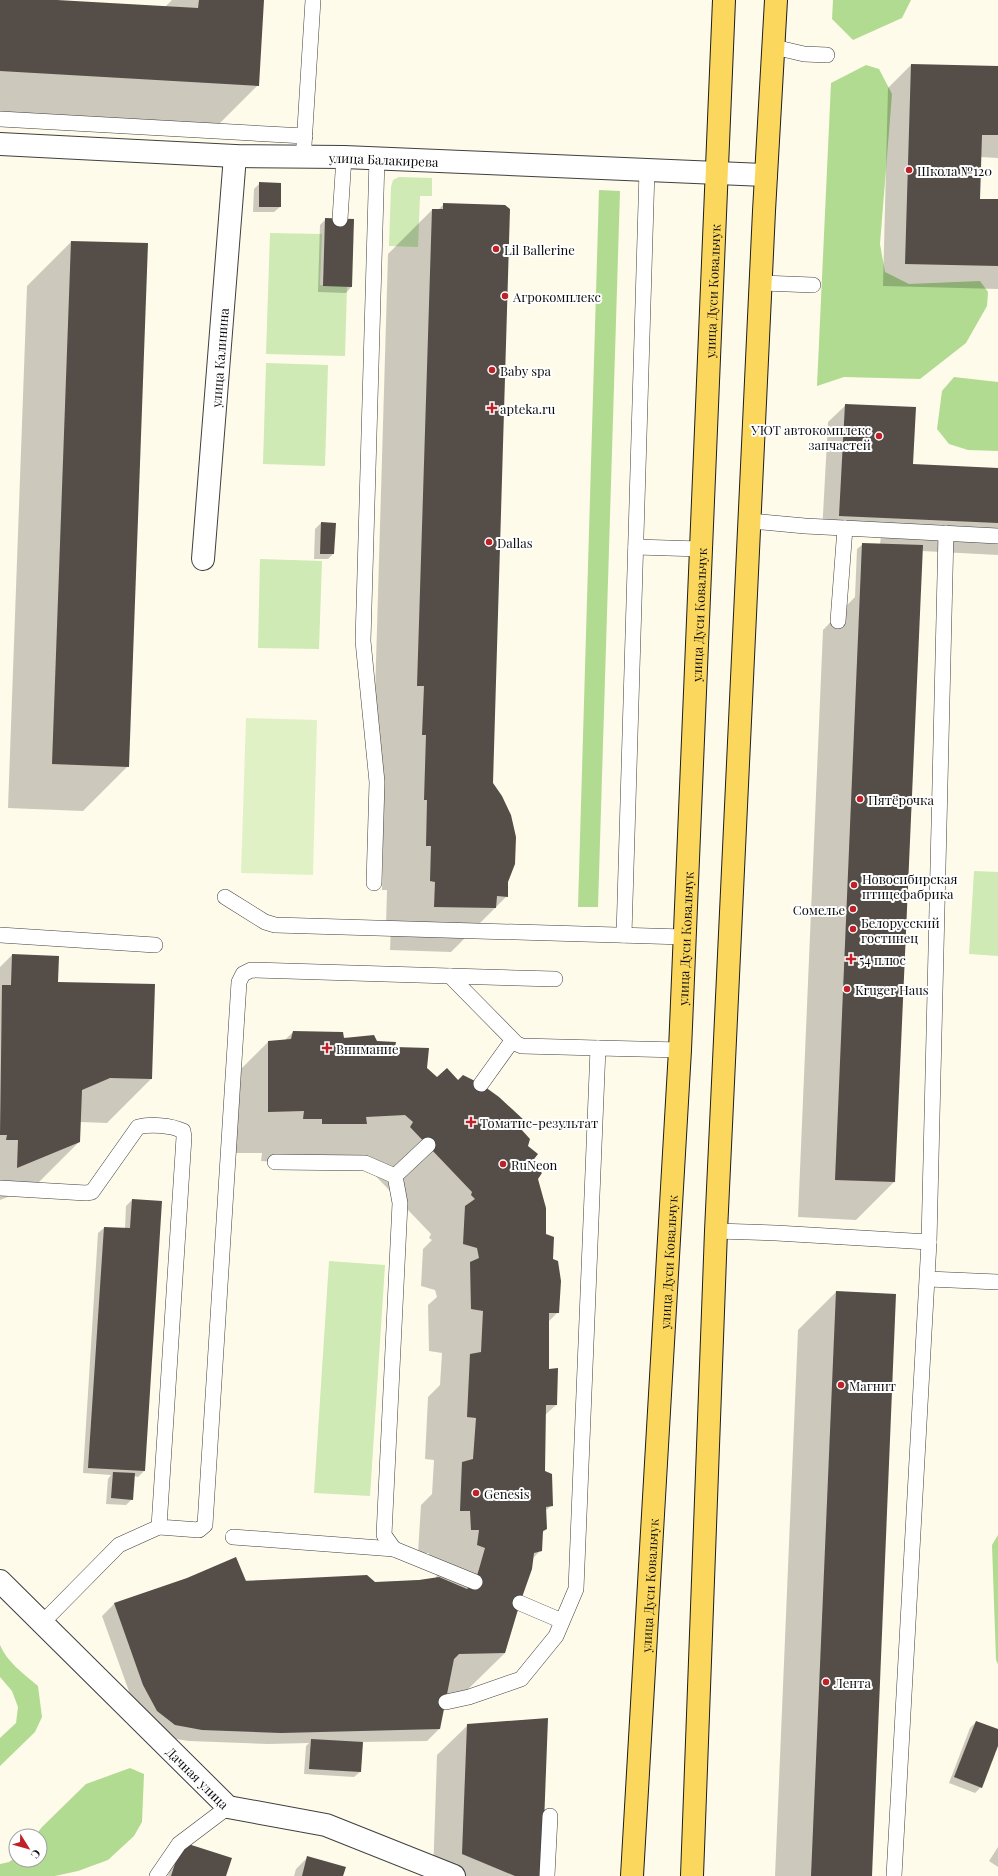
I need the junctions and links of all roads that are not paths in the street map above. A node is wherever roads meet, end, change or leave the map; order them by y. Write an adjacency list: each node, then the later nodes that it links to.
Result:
1 (314, 0): 7 (lane)
2 (724, 0): 14 (main road, улица Дуси Ковальчук)
3 (776, 0): 4 (main road)
4 (774, 47): 5 (lane); 15 (main road)
5 (827, 55)
6 (0, 119): 7 (lane)
7 (305, 136): 10 (lane)
8 (0, 144): 9 (street, улица Балакирева)
9 (235, 156): 10 (street, улица Балакирева); 25 (street, улица Калинина)
10 (303, 157): 11 (street, улица Балакирева)
11 (344, 157): 12 (street, улица Балакирева); 16 (lane)
12 (377, 159): 13 (street, улица Балакирева); 27 (lane)
13 (647, 170): 14 (street, улица Балакирева); 23 (lane)
14 (717, 173): 15 (street, улица Балакирева); 24 (main road, улица Дуси Ковальчук)
15 (766, 175): 17 (main road)
16 (340, 219)
17 (761, 283): 18 (lane); 19 (main road)
18 (813, 285)
19 (750, 521): 20 (lane); 43 (main road)
20 (845, 528): 21 (lane); 26 (lane)
21 (946, 533): 22 (lane); 44 (lane)
22 (998, 536)
23 (636, 547): 24 (lane); 30 (lane)
24 (700, 549): 31 (main road, улица Дуси Ковальчук)
25 (203, 559)
26 (838, 621)
27 (374, 883)
28 (225, 897): 30 (lane)
29 (0, 935): 32 (lane)
30 (624, 935): 31 (lane)
31 (684, 937): 37 (main road, улица Дуси Ковальчук)
32 (155, 945)
33 (450, 976): 34 (lane); 35 (lane); 47 (lane)
34 (555, 979)
35 (512, 1041): 36 (lane); 38 (lane)
36 (598, 1048): 37 (lane); 53 (lane)
37 (680, 1050): 61 (main road, улица Дуси Ковальчук)
38 (481, 1084)
39 (428, 1145): 41 (lane)
40 (275, 1162): 41 (lane)
41 (395, 1176): 49 (lane)
42 (0, 1188): 47 (lane)
43 (716, 1231): 44 (lane); 62 (main road)
44 (929, 1242): 45 (lane)
45 (928, 1279): 46 (lane); 63 (lane)
46 (998, 1282)
47 (159, 1527): 54 (lane)
48 (232, 1537): 49 (lane)
49 (394, 1549): 51 (lane)
50 (0, 1581): 54 (street, Дачная улица)
51 (475, 1582)
52 (520, 1603): 53 (lane)
53 (562, 1621): 55 (lane)
54 (42, 1623): 56 (street, Дачная улица)
55 (446, 1702)
56 (228, 1807): 58 (lane); 59 (street, Дачная улица)
57 (550, 1816): 60 (lane)
58 (156, 1876)
59 (454, 1876)
60 (547, 1876)
61 (632, 1876)
62 (692, 1876)
63 (894, 1876)

